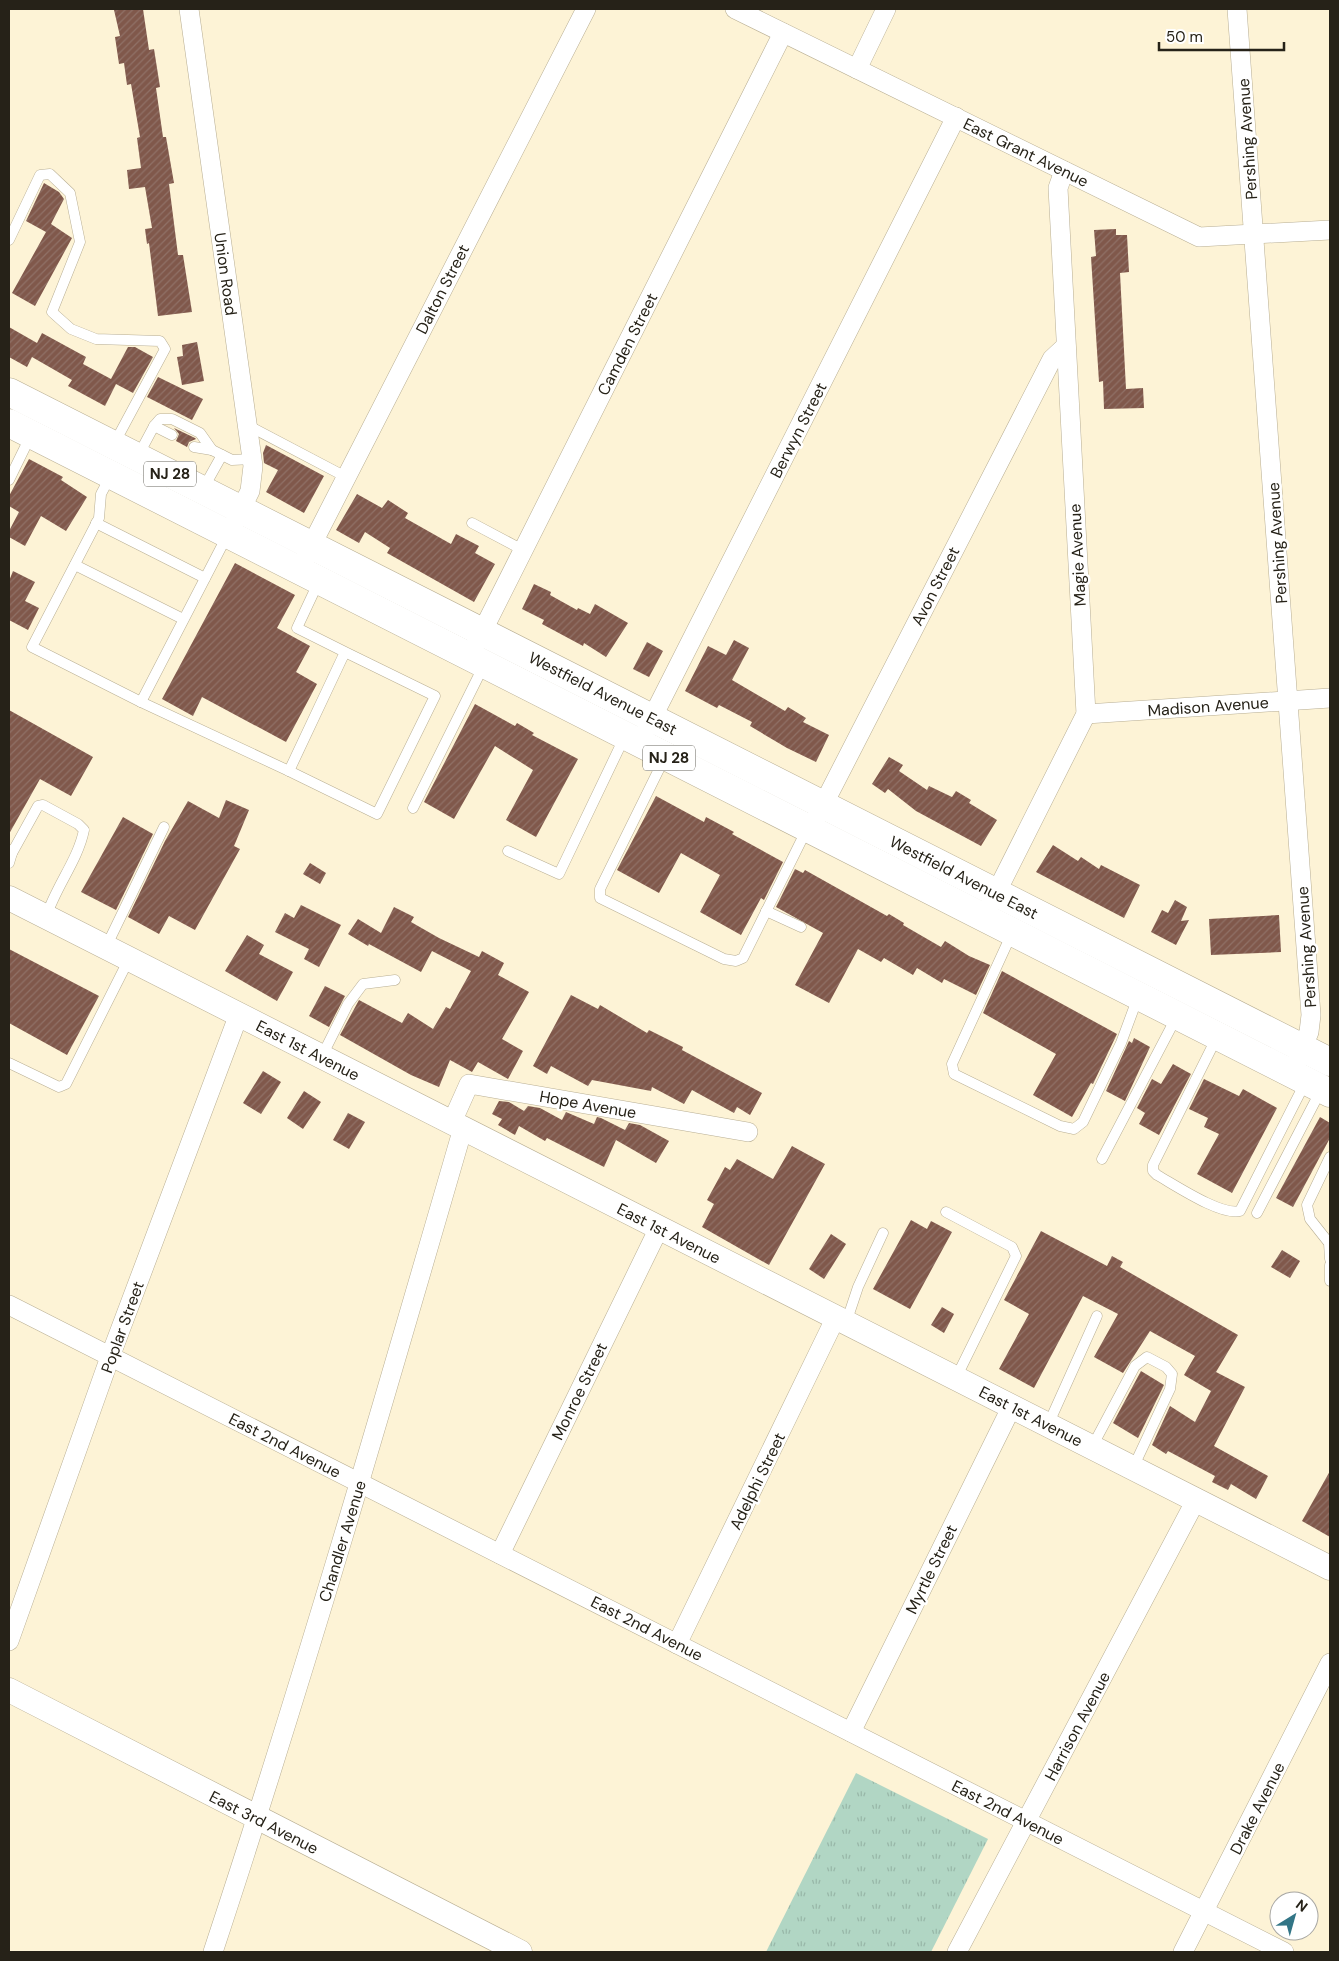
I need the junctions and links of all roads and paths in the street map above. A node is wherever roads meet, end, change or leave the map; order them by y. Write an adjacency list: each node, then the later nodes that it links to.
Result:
1 (189, 9): 15 (street, Union Road)
2 (586, 9): 25 (street, Dalton Street)
3 (735, 9): 6 (street, East Grant Avenue)
4 (886, 9): 7 (street)
5 (1237, 9): 11 (street, Pershing Avenue)
6 (783, 32): 7 (street, East Grant Avenue); 33 (street, Camden Street)
7 (857, 68): 8 (street, East Grant Avenue)
8 (956, 117): 9 (street, East Grant Avenue); 45 (street, Berwyn Street)
9 (1064, 170): 11 (street, East Grant Avenue); 13 (street, Magie Avenue)
10 (1330, 230): 11 (street, East Grant Avenue)
11 (1254, 234): 42 (street, Pershing Avenue)
12 (9, 240): 19 (lane)
13 (1066, 346): 44 (street, Magie Avenue); 49 (street, Avon Street)
14 (9, 392): 19 (main road, Westfield Avenue East / NJ 28)
15 (247, 425): 23 (street, Union Road); 25 (lane)
16 (154, 426): 18 (lane); 21 (lane); 22 (lane)
17 (20, 428): 24 (main road, Westfield Avenue East / NJ 28); 26 (lane)
18 (172, 435)
19 (113, 445): 22 (main road, Westfield Avenue East / NJ 28)
20 (194, 447): 21 (lane)
21 (217, 452): 23 (lane); 27 (lane)
22 (138, 457): 27 (main road, Westfield Avenue East / NJ 28)
23 (252, 459): 28 (street, Union Road)
24 (111, 474): 29 (lane); 31 (main road, Westfield Avenue East / NJ 28)
25 (346, 477): 32 (street, Dalton Street)
26 (9, 480)
27 (202, 490): 28 (main road, Westfield Avenue East / NJ 28)
28 (241, 510): 31 (street, Union Road); 32 (main road, Westfield Avenue East / NJ 28)
29 (96, 523): 34 (lane); 36 (lane)
30 (472, 523): 33 (lane)
31 (228, 534): 35 (main road, Westfield Avenue East / NJ 28); 36 (lane)
32 (311, 546): 35 (street, Dalton Street); 38 (main road, Westfield Avenue East / NJ 28)
33 (524, 550): 38 (street, Camden Street)
34 (74, 565): 37 (lane); 43 (lane)
35 (309, 575): 39 (lane); 40 (main road, Westfield Avenue East / NJ 28)
36 (205, 578): 37 (lane)
37 (184, 619): 43 (lane)
38 (482, 632): 40 (street, Camden Street); 45 (main road, Westfield Avenue East / NJ 28)
39 (345, 652): 48 (lane); 48 (lane)
40 (477, 660): 46 (main road, Westfield Avenue East / NJ 28); 50 (lane)
41 (1330, 698): 42 (street, Madison Avenue)
42 (1288, 701): 44 (street, Madison Avenue); 70 (street, Pershing Avenue)
43 (141, 702): 48 (lane)
44 (1086, 714): 55 (street, Magie Avenue)
45 (652, 718): 46 (street, Berwyn Street); 49 (main road, Westfield Avenue East / NJ 28)
46 (632, 739): 47 (main road, Westfield Avenue East / NJ 28); 53 (lane)
47 (665, 756): 52 (main road, Westfield Avenue East / NJ 28); 57 (lane)
48 (289, 771)
49 (823, 805): 52 (street, Avon Street); 55 (main road, Westfield Avenue East / NJ 28)
50 (413, 808)
51 (164, 827): 62 (lane)
52 (809, 828): 57 (lane); 59 (main road, Westfield Avenue East / NJ 28)
53 (508, 851)
54 (10, 855): 58 (lane)
55 (996, 893): 59 (street, Magie Avenue); 64 (main road, Westfield Avenue East / NJ 28)
56 (9, 898): 58 (street, East 1st Avenue)
57 (766, 911): 60 (lane)
58 (46, 917): 62 (street, East 1st Avenue)
59 (984, 918): 61 (main road, Westfield Avenue East / NJ 28)
60 (801, 927)
61 (1013, 932): 66 (main road, Westfield Avenue East / NJ 28); 66 (lane)
62 (106, 947): 63 (street, East 1st Avenue)
63 (129, 959): 67 (street, East 1st Avenue); 73 (lane)
64 (1150, 971): 66 (main road); 70 (main road, Westfield Avenue East / NJ 28)
65 (395, 980): 71 (lane)
66 (1138, 996): 68 (main road, Westfield Avenue East / NJ 28)
67 (239, 1014): 71 (street, East 1st Avenue); 89 (street, Poplar Street)
68 (1177, 1015): 69 (main road, Westfield Avenue East / NJ 28); 78 (lane)
69 (1217, 1036): 74 (main road, Westfield Avenue East / NJ 28); 74 (lane)
70 (1302, 1048): 72 (main road, Westfield Avenue East / NJ 28); 74 (street, Pershing Avenue)
71 (322, 1056): 75 (street, East 1st Avenue)
72 (1330, 1062)
73 (9, 1063)
74 (1312, 1084): 80 (lane)
75 (458, 1125): 76 (street, Hope Avenue); 81 (street, East 1st Avenue); 95 (street, Chandler Avenue)
76 (748, 1132)
77 (1330, 1157): 83 (lane)
78 (1102, 1159)
79 (946, 1212): 90 (lane)
80 (1257, 1213)
81 (659, 1228): 88 (street, East 1st Avenue); 97 (street, Monroe Street)
82 (883, 1233): 88 (lane)
83 (1330, 1259)
84 (1330, 1265): 85 (lane)
85 (1330, 1281)
86 (9, 1306): 89 (street, East 2nd Avenue)
87 (1097, 1316): 92 (lane)
88 (841, 1320): 90 (street, East 1st Avenue); 100 (street, Adelphi Street)
89 (110, 1357): 95 (street, East 2nd Avenue); 99 (street, Poplar Street)
90 (956, 1378): 91 (street, East 1st Avenue)
91 (1012, 1406): 92 (street, East 1st Avenue); 103 (street, Myrtle Street)
92 (1048, 1424): 93 (street, East 1st Avenue)
93 (1092, 1447): 94 (street, East 1st Avenue); 94 (lane)
94 (1133, 1468): 96 (street, East 1st Avenue)
95 (359, 1483): 97 (street, East 2nd Avenue); 104 (street, Chandler Avenue)
96 (1196, 1500): 98 (street, East 1st Avenue); 105 (street, Harrison Avenue)
97 (500, 1554): 100 (street, East 2nd Avenue)
98 (1330, 1568)
99 (9, 1641)
100 (678, 1644): 103 (street, East 2nd Avenue)
101 (1330, 1663): 106 (street, Drake Avenue)
102 (9, 1690): 104 (street, East 3rd Avenue)
103 (851, 1732): 105 (street, East 2nd Avenue)
104 (257, 1819): 108 (street, Chandler Avenue); 109 (street, East 3rd Avenue)
105 (1026, 1821): 106 (street, East 2nd Avenue); 110 (street, Harrison Avenue)
106 (1204, 1912): 107 (street, East 2nd Avenue); 111 (street, Drake Avenue)
107 (1271, 1949)
108 (213, 1952)
109 (520, 1952)
110 (957, 1952)
111 (1183, 1952)

